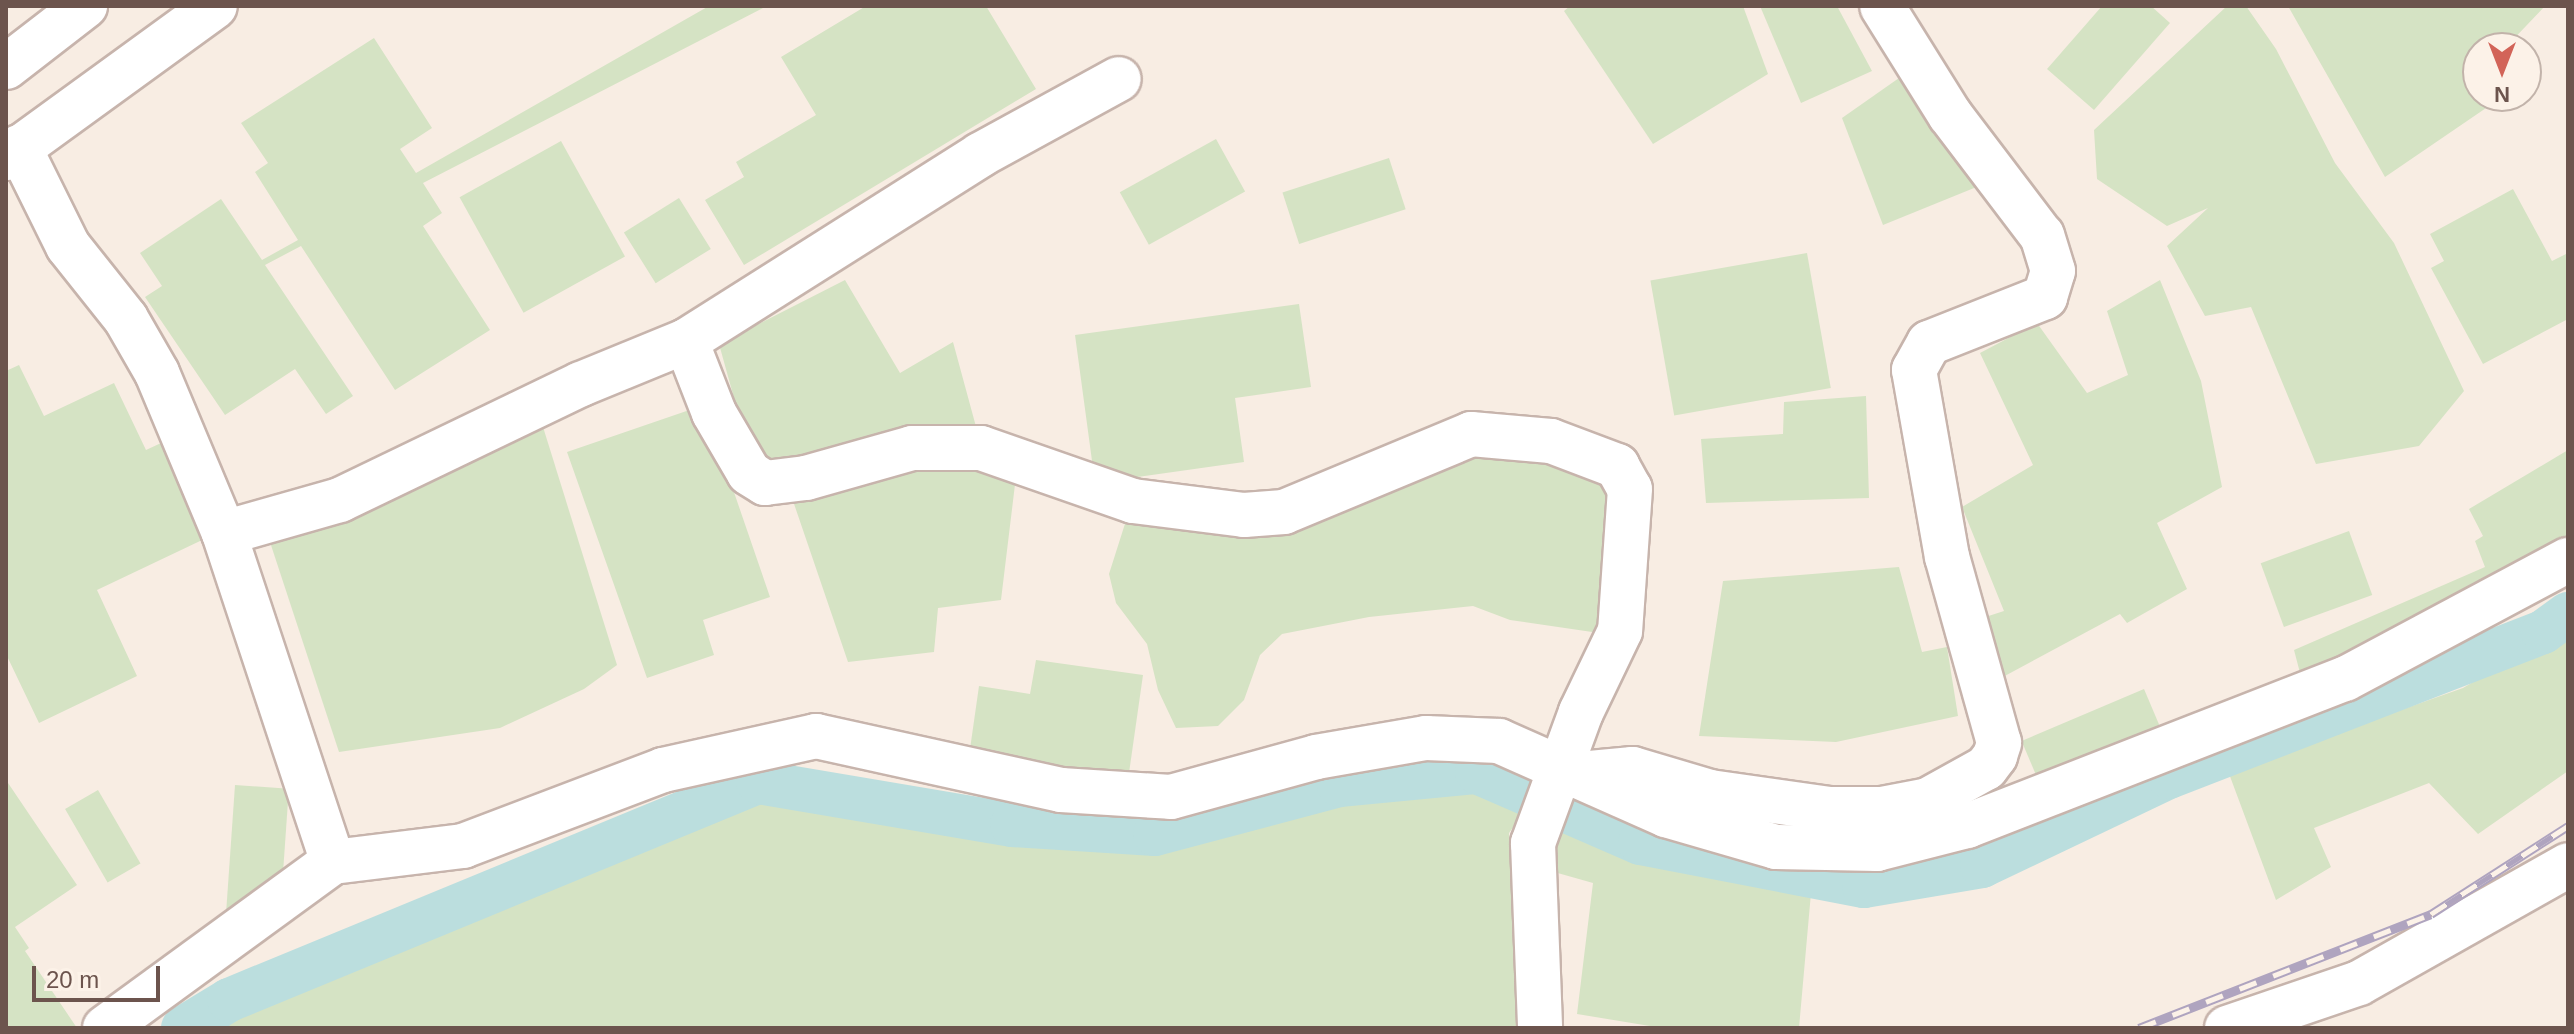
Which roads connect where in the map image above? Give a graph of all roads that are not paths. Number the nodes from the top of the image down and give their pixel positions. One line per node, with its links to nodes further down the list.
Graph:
1 (85, 6): 4 (street)
2 (215, 6): 6 (street)
3 (1882, 6): 10 (street)
4 (6, 67)
5 (1119, 79): 7 (street)
6 (12, 153): 8 (street)
7 (686, 341): 8 (street); 10 (street)
8 (224, 533): 11 (street)
9 (2568, 560): 10 (street)
10 (1559, 785): 11 (street); 14 (street)
11 (333, 862): 13 (street)
12 (2568, 865): 15 (street)
13 (116, 1025)
14 (1540, 1028)
15 (2227, 1028)

